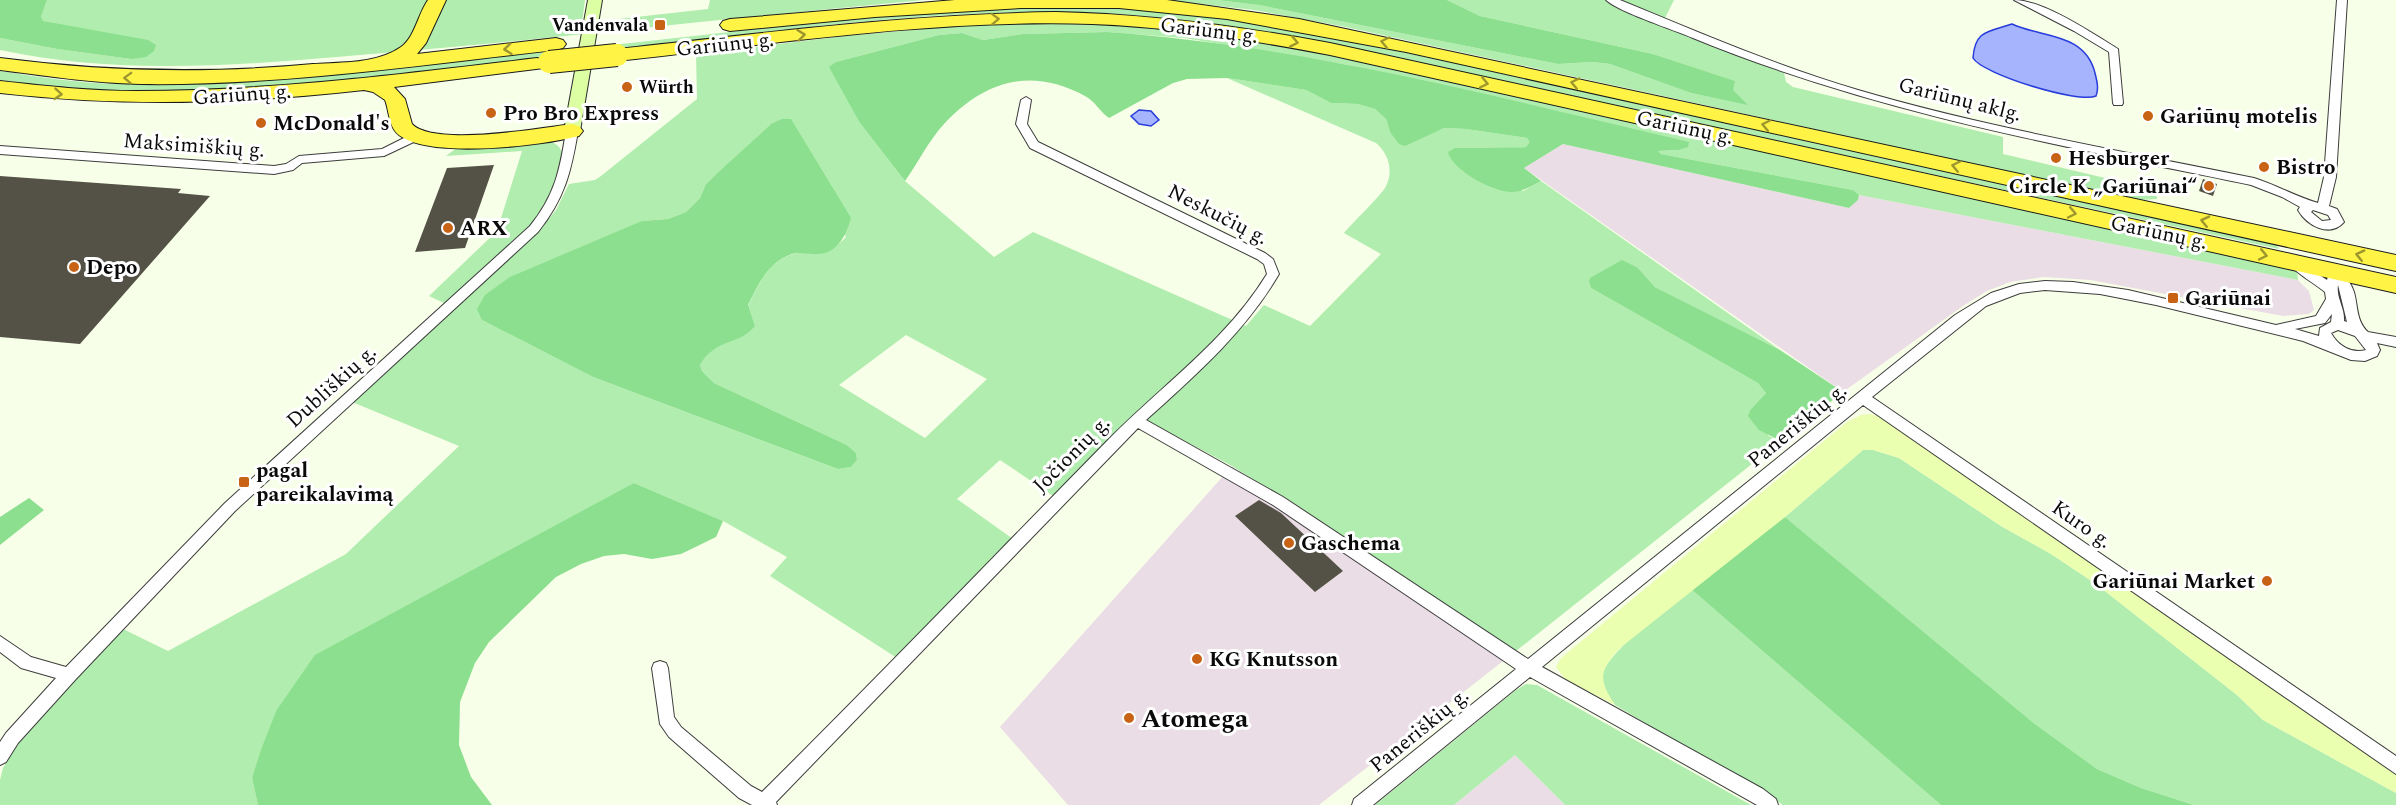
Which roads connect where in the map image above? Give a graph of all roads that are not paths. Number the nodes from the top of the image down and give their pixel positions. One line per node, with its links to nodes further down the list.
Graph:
1 (437, 0): 8 (highway)
2 (595, 0): 17 (street, Dubliškių g.)
3 (1611, 0): 7 (street, Gariūnų aklg.)
4 (1640, 0): 7 (street)
5 (2019, 0): 15 (street)
6 (2342, 0): 21 (street)
7 (1657, 19): 20 (street, Gariūnų aklg.)
8 (424, 30): 10 (highway); 12 (highway)
9 (620, 46): 10 (highway, Gariūnų g., bridge); 23 (highway, Gariūnų g., one-way to 9); 26 (highway, Gariūnų g., one-way to 26)
10 (465, 63): 12 (highway, Gariūnų g.); 16 (highway)
11 (0, 64): 12 (highway, Gariūnų g., one-way to 11)
12 (364, 74): 13 (highway, Gariūnų g., one-way to 12); 16 (highway)
13 (0, 87)
14 (1026, 100): 35 (street, Neskučių g.)
15 (2118, 103)
16 (399, 108): 18 (highway)
17 (572, 131): 18 (highway); 39 (street, Dubliškių g.)
18 (416, 136): 19 (street, Maksimiškių g.)
19 (0, 150)
20 (2308, 206): 21 (street, Gariūnų aklg.); 22 (street)
21 (2323, 207): 22 (street)
22 (2319, 224): 23 (street)
23 (2324, 247): 24 (highway, Gariūnų g., one-way to 23); 26 (highway)
24 (2396, 263)
25 (2396, 285): 26 (highway, Gariūnų g.)
26 (2332, 287): 27 (street); 28 (street); 29 (street)
27 (2277, 328): 28 (street); 31 (street, Paneriškių g.); 34 (street, Paneriškių g.)
28 (2331, 328): 29 (street); 31 (street)
29 (2362, 334): 30 (street); 33 (street)
30 (2396, 342)
31 (2331, 344): 33 (street, Paneriškių g.)
32 (2396, 348): 33 (street, Paneriškių g.)
33 (2373, 350)
34 (1863, 398): 38 (street, Paneriškių g.); 41 (street, Kuro g.)
35 (1136, 421): 38 (street, Jočionių g.); 42 (street, Jočionių g.)
36 (0, 644): 39 (street)
37 (660, 668): 42 (street, Jočionių g.)
38 (1530, 668): 43 (street, Paneriškių g.); 44 (street, Jočionių g.)
39 (69, 675): 40 (street, Dubliškių g.)
40 (0, 757)
41 (2396, 766)
42 (767, 803)
43 (1360, 805)
44 (1770, 805)

